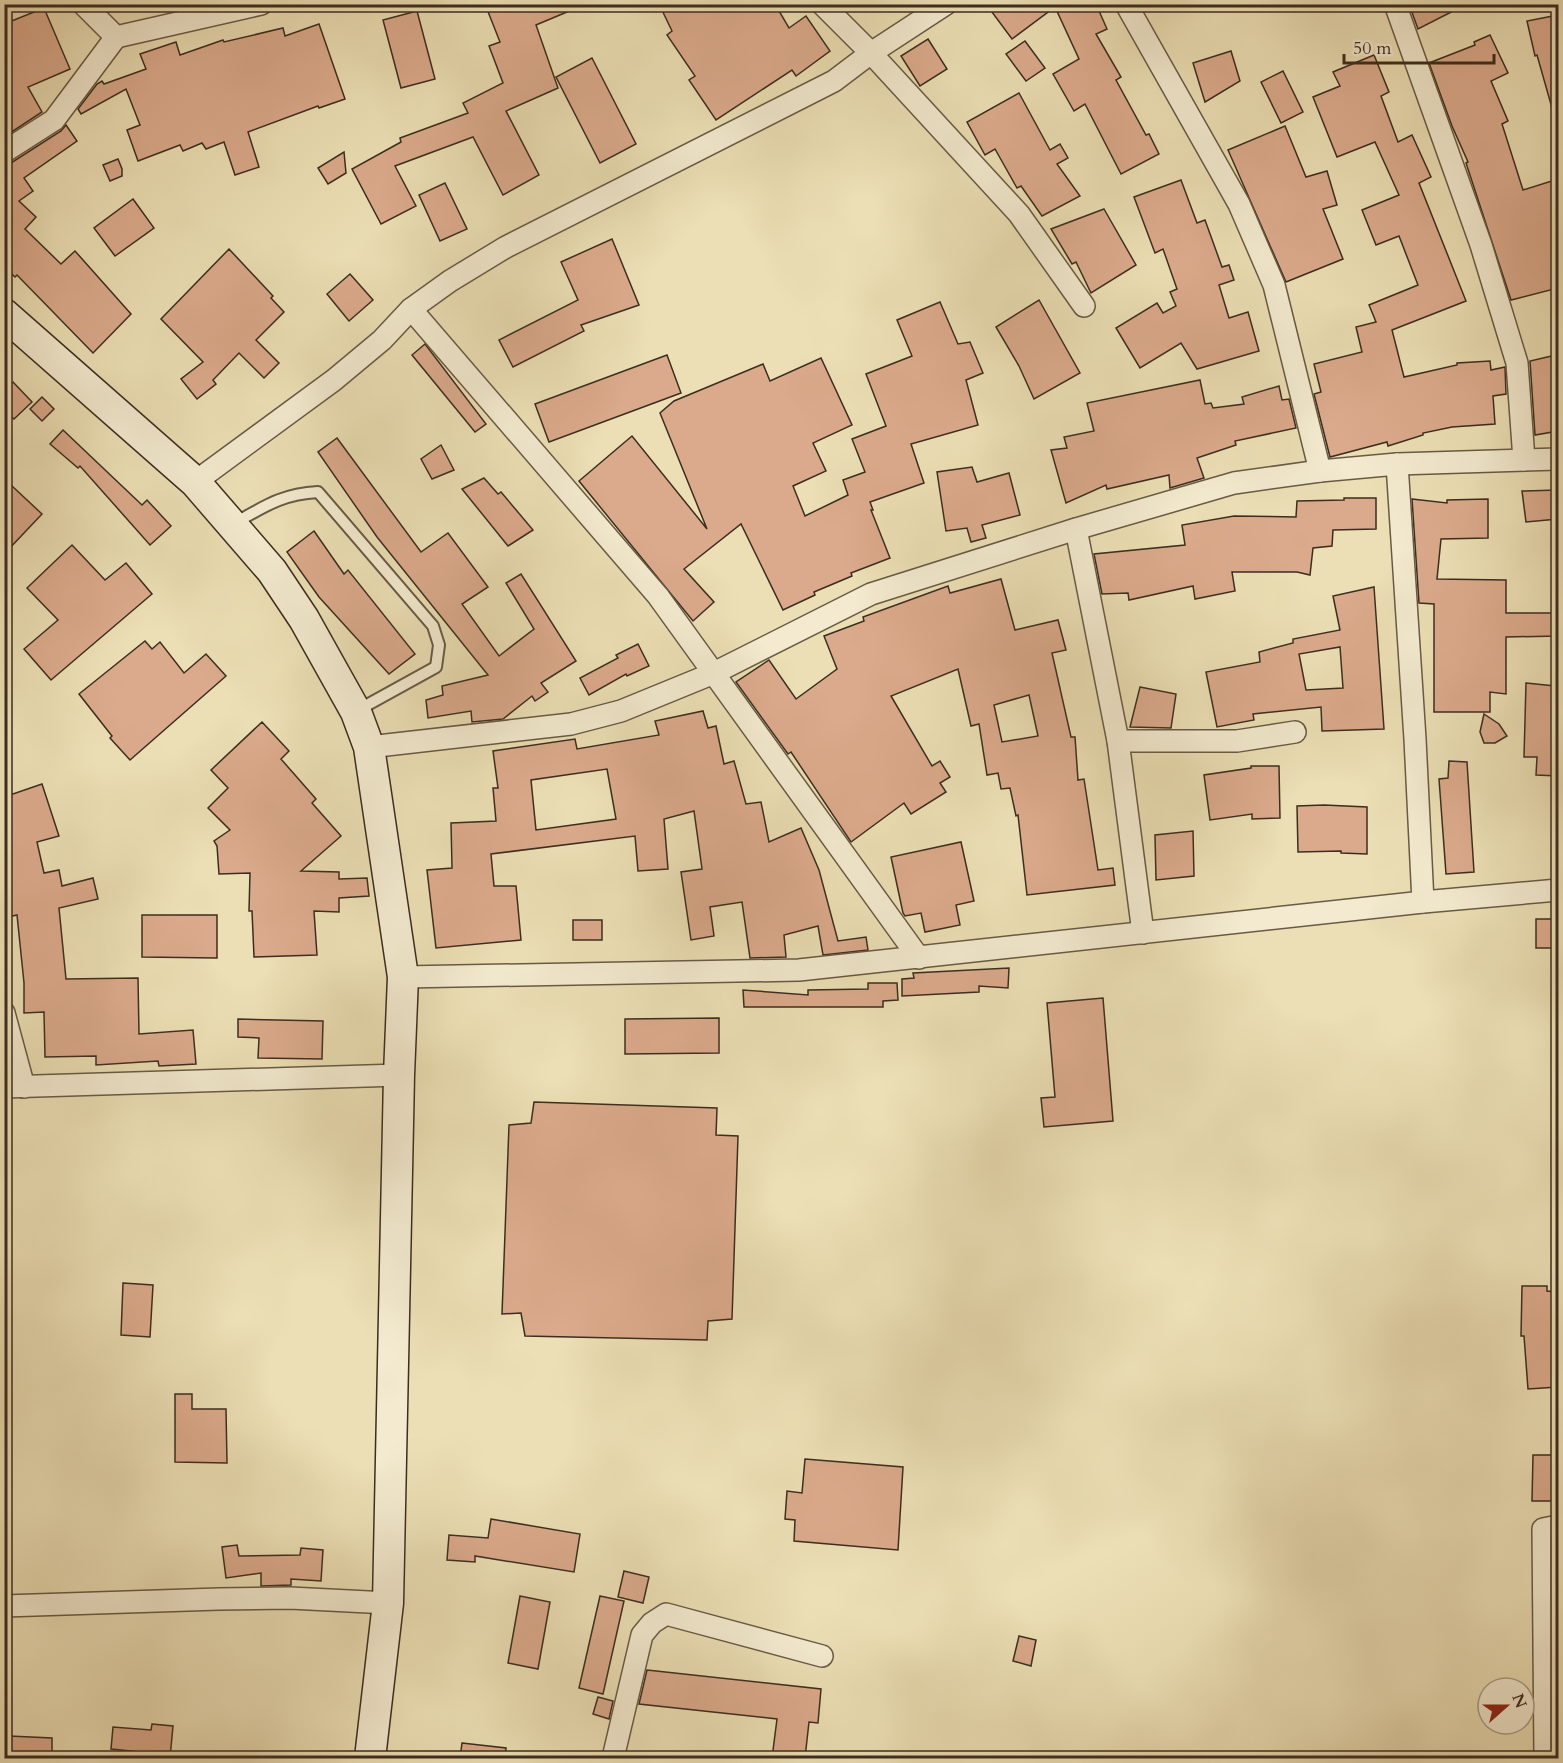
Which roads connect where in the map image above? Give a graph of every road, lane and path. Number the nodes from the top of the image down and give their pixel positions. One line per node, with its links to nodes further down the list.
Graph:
1 (83, 4): 7 (street)
2 (261, 4): 7 (street)
3 (822, 4): 8 (street)
4 (946, 4): 8 (street)
5 (1126, 4): 16 (street)
6 (1395, 4): 14 (street)
7 (116, 37): 9 (street)
8 (871, 53): 10 (street); 11 (street)
9 (4, 152)
10 (1084, 306)
11 (411, 309): 17 (street); 20 (street)
12 (4, 314): 17 (main road)
13 (1558, 459): 14 (street)
14 (1524, 460): 15 (street)
15 (1397, 464): 16 (street); 26 (street)
16 (1320, 471): 19 (street)
17 (195, 482): 18 (main road)
18 (232, 525): 21 (main road); 21 (lane)
19 (1076, 529): 20 (street); 23 (street)
20 (714, 673): 24 (street); 28 (street)
21 (356, 712): 24 (main road)
22 (1295, 732): 23 (street)
23 (1118, 741): 27 (street)
24 (369, 747): 29 (main road)
25 (1558, 891): 26 (street)
26 (1423, 902): 27 (street)
27 (1143, 933): 28 (street)
28 (920, 958): 29 (street)
29 (404, 977): 31 (main road)
30 (4, 1013): 32 (street)
31 (399, 1075): 32 (street); 34 (main road)
32 (14, 1087)
33 (1558, 1526): 39 (street)
34 (388, 1603): 35 (street); 37 (main road)
35 (4, 1606)
36 (822, 1656): 38 (street)
37 (370, 1758)
38 (613, 1758)
39 (1545, 1758)

